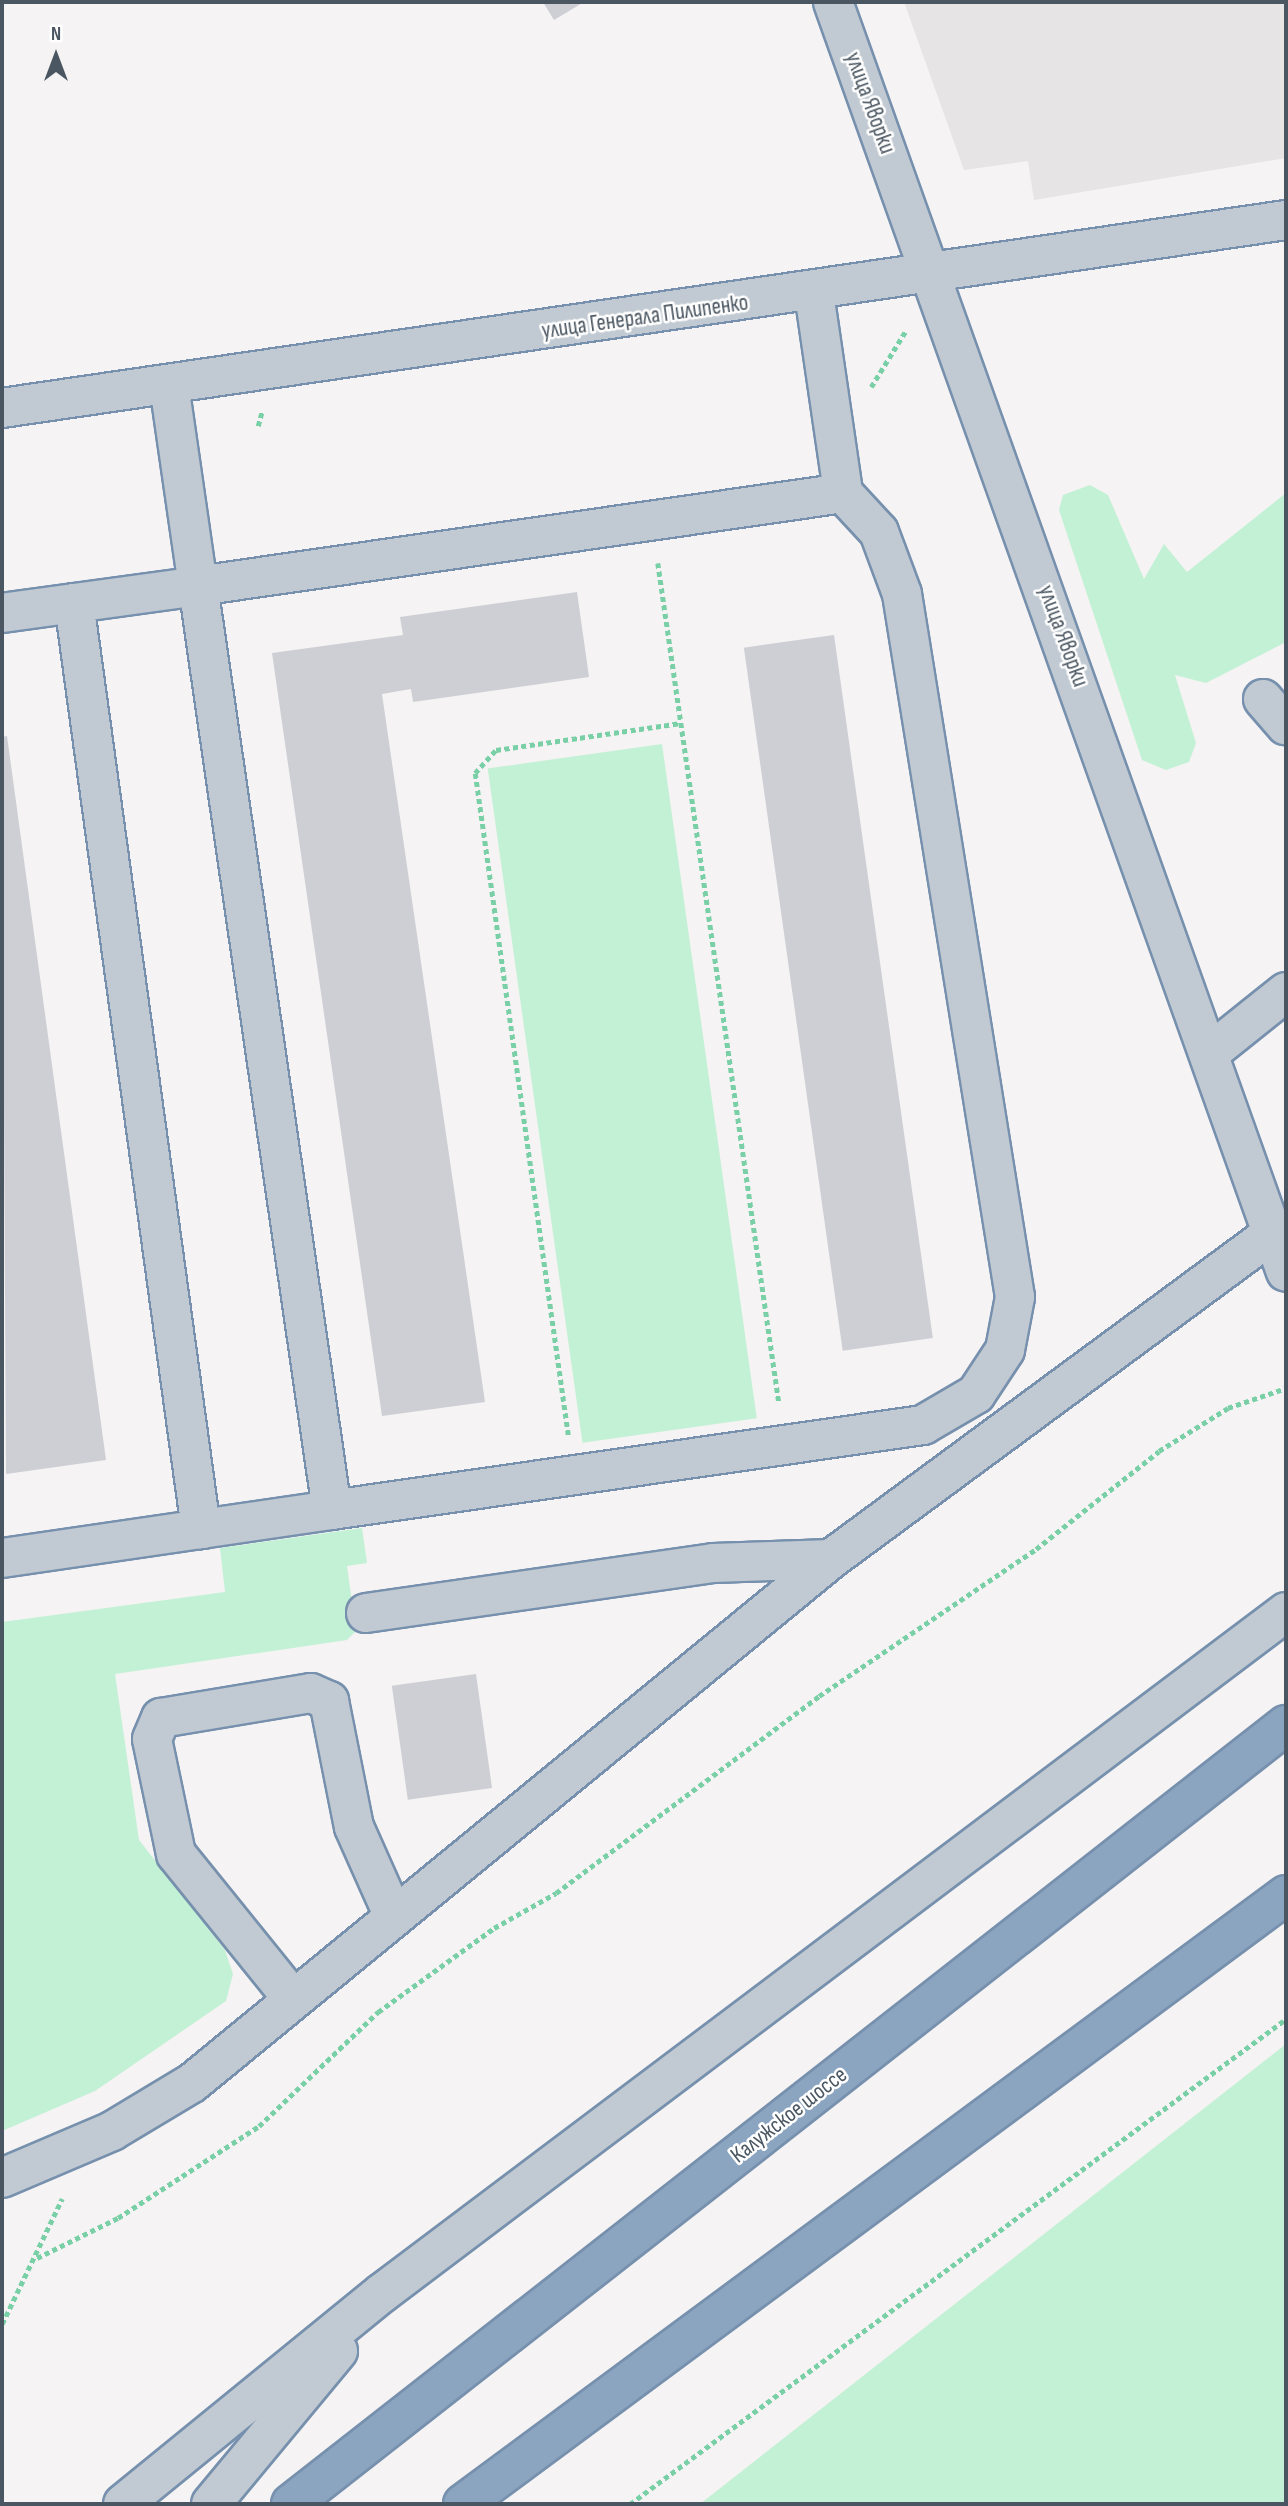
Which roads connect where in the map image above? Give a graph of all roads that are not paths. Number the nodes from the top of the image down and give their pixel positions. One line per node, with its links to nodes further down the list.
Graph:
1 (833, 2): 3 (street, улица Яворки)
2 (1286, 220): 3 (street, улица Генерала Пилипенко)
3 (933, 275): 4 (street, улица Генерала Пилипенко); 12 (street, улица Яворки)
4 (814, 293): 5 (street, улица Генерала Пилипенко); 7 (street)
5 (169, 385): 6 (street, улица Генерала Пилипенко); 8 (street)
6 (2, 408)
7 (843, 493): 8 (street); 15 (street)
8 (198, 586): 9 (street); 15 (street)
9 (74, 603): 10 (street); 16 (street)
10 (2, 613)
11 (1286, 992): 12 (street)
12 (1211, 1052): 13 (street, улица Яворки)
13 (1273, 1233): 14 (street, улица Яворки); 18 (street)
14 (1286, 1272)
15 (332, 1510): 16 (street)
16 (201, 1529): 17 (street)
17 (2, 1558)
18 (831, 1559): 20 (street); 23 (street)
19 (1286, 1612): 26 (street)
20 (366, 1613)
21 (1286, 1725): 29 (highway, Калужское шоссе)
22 (1286, 1895): 30 (highway)
23 (394, 1917): 24 (street); 24 (street)
24 (293, 1999): 25 (street)
25 (2, 2178)
26 (421, 2268): 27 (street); 28 (street)
27 (122, 2504)
28 (211, 2504)
29 (291, 2504)
30 (463, 2504)

